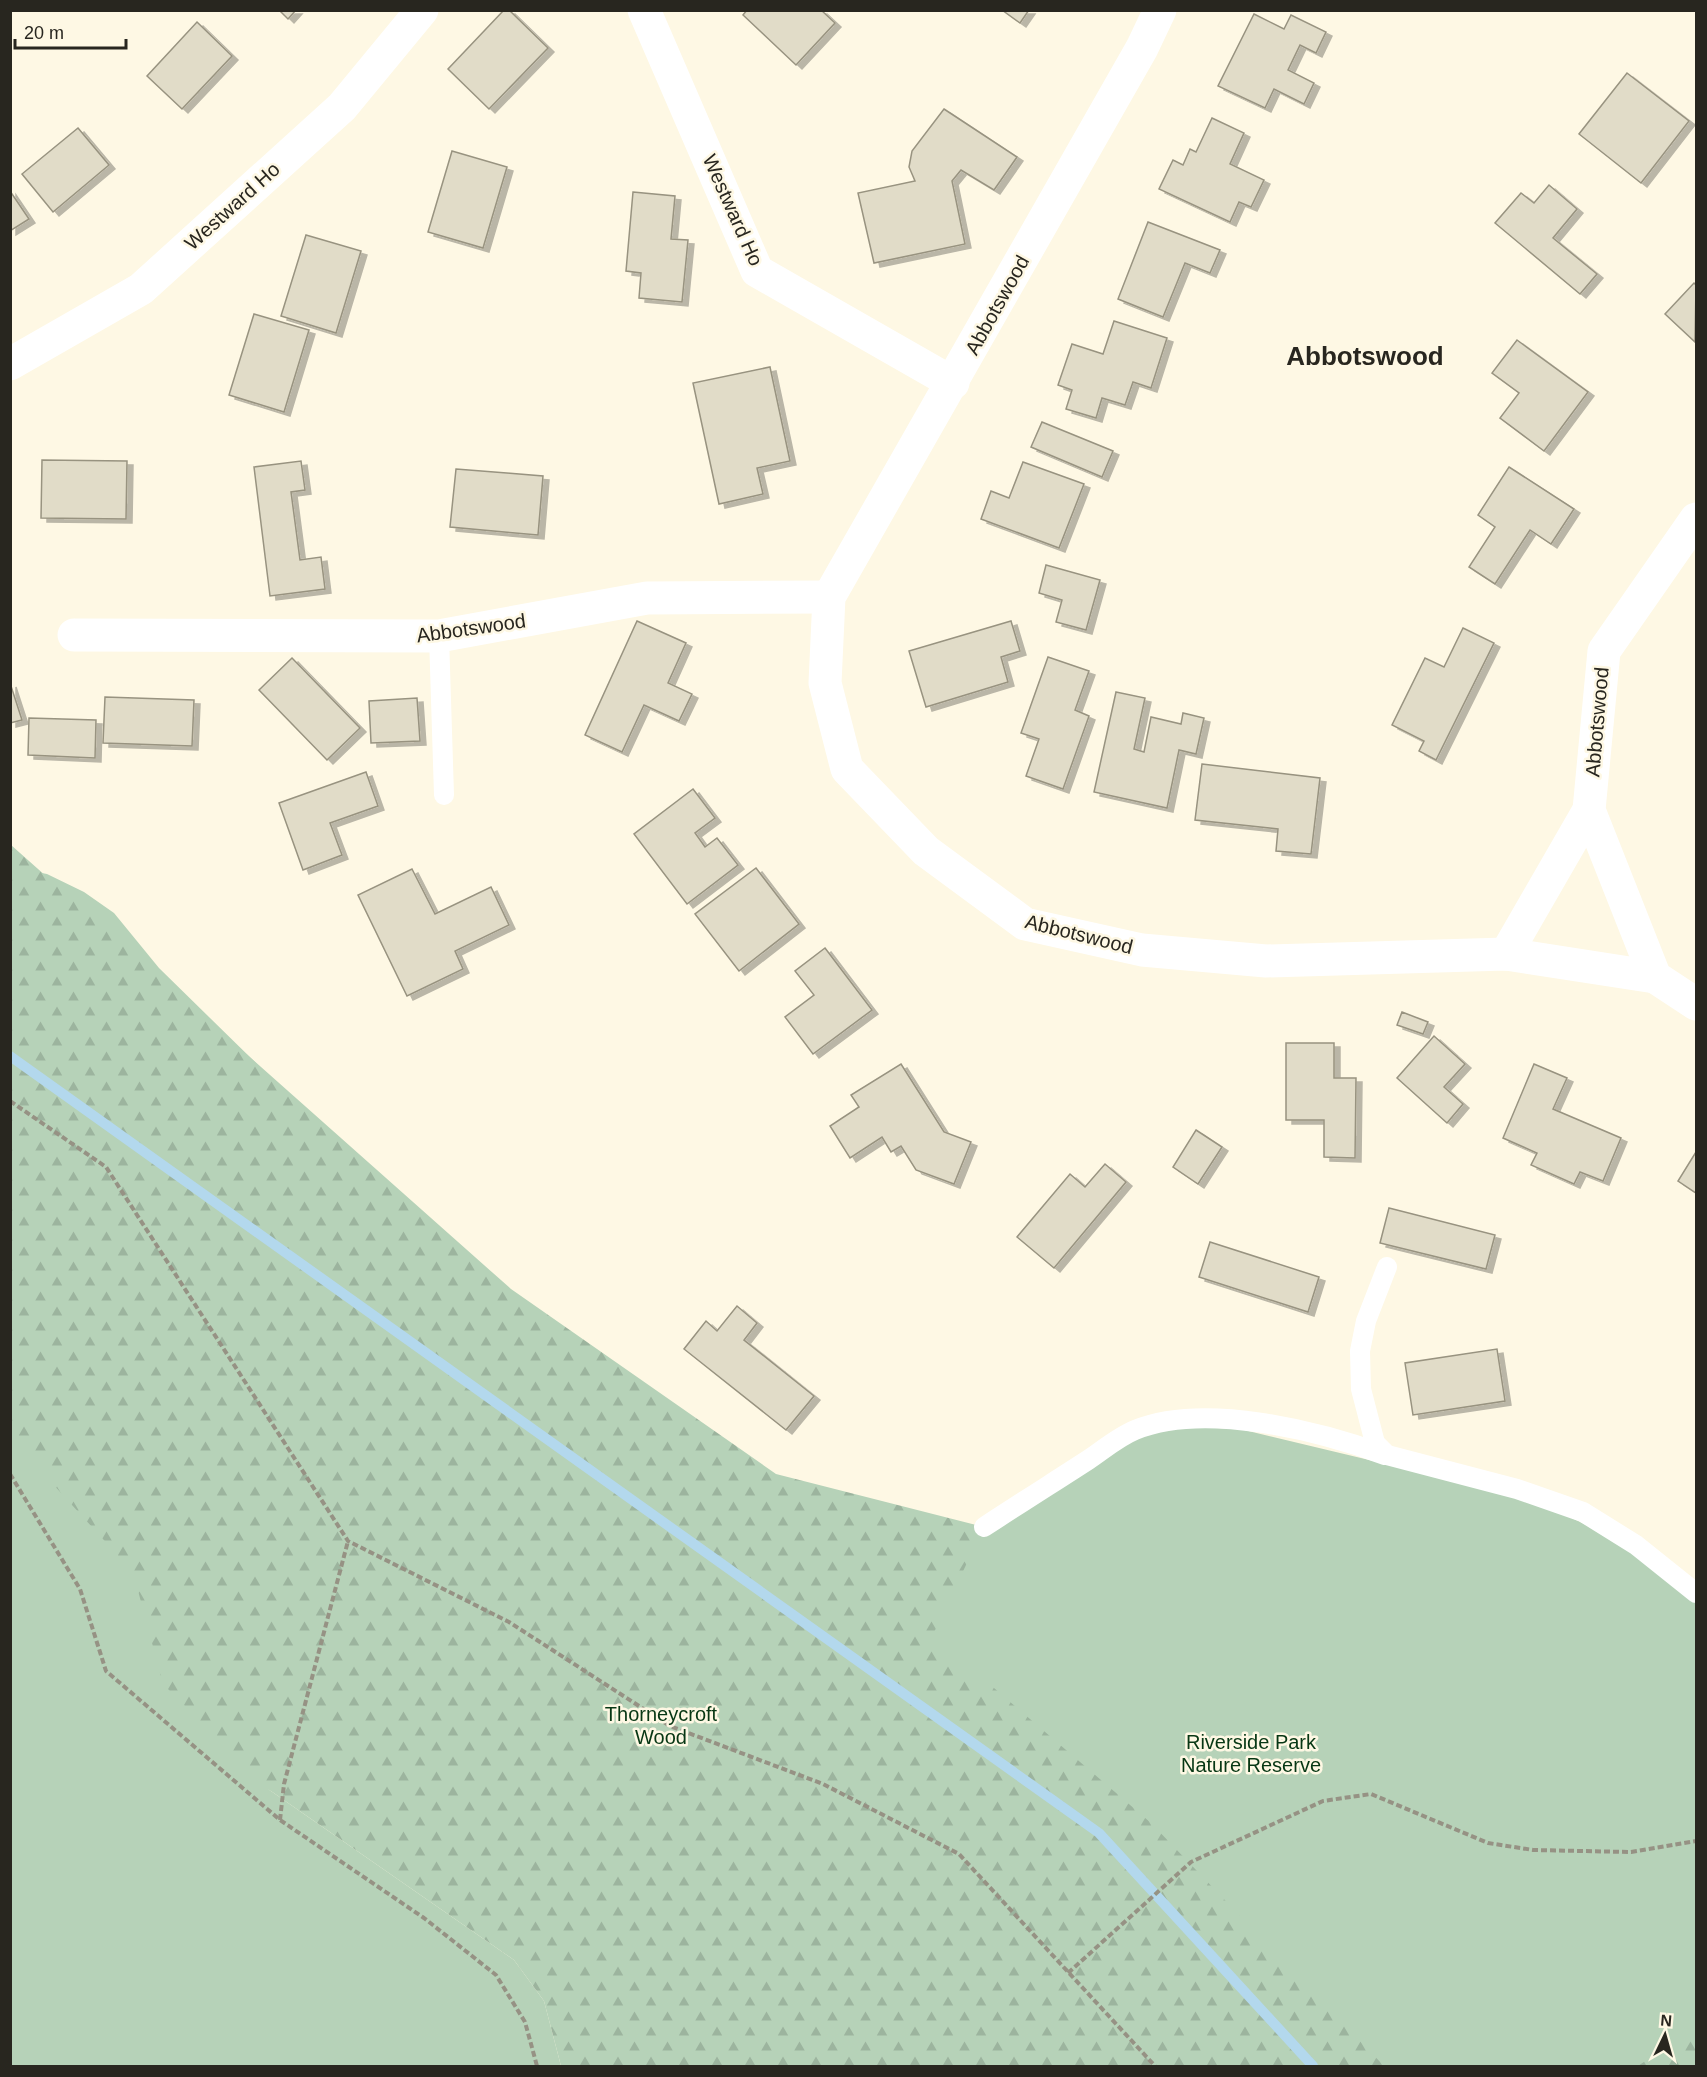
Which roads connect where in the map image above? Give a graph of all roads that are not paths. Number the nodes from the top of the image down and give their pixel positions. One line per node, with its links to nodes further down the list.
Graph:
1 (422, 10): 4 (street, Westward Ho)
2 (644, 10): 5 (street, Westward Ho)
3 (1160, 10): 5 (street, Abbotswood)
4 (10, 364)
5 (953, 383): 7 (street, Abbotswood)
6 (1696, 519): 11 (street, Abbotswood)
7 (829, 597): 9 (street, Abbotswood); 12 (street, Abbotswood)
8 (74, 635): 9 (street, Abbotswood)
9 (439, 636): 10 (lane)
10 (444, 795)
11 (1589, 810): 12 (street, Abbotswood); 13 (street, Abbotswood)
12 (1506, 954): 13 (street, Abbotswood)
13 (1655, 977): 14 (street, Abbotswood)
14 (1696, 1004)
15 (1387, 1267): 16 (lane)
16 (1387, 1455): 17 (lane); 18 (lane)
17 (984, 1527)
18 (1696, 1593)

